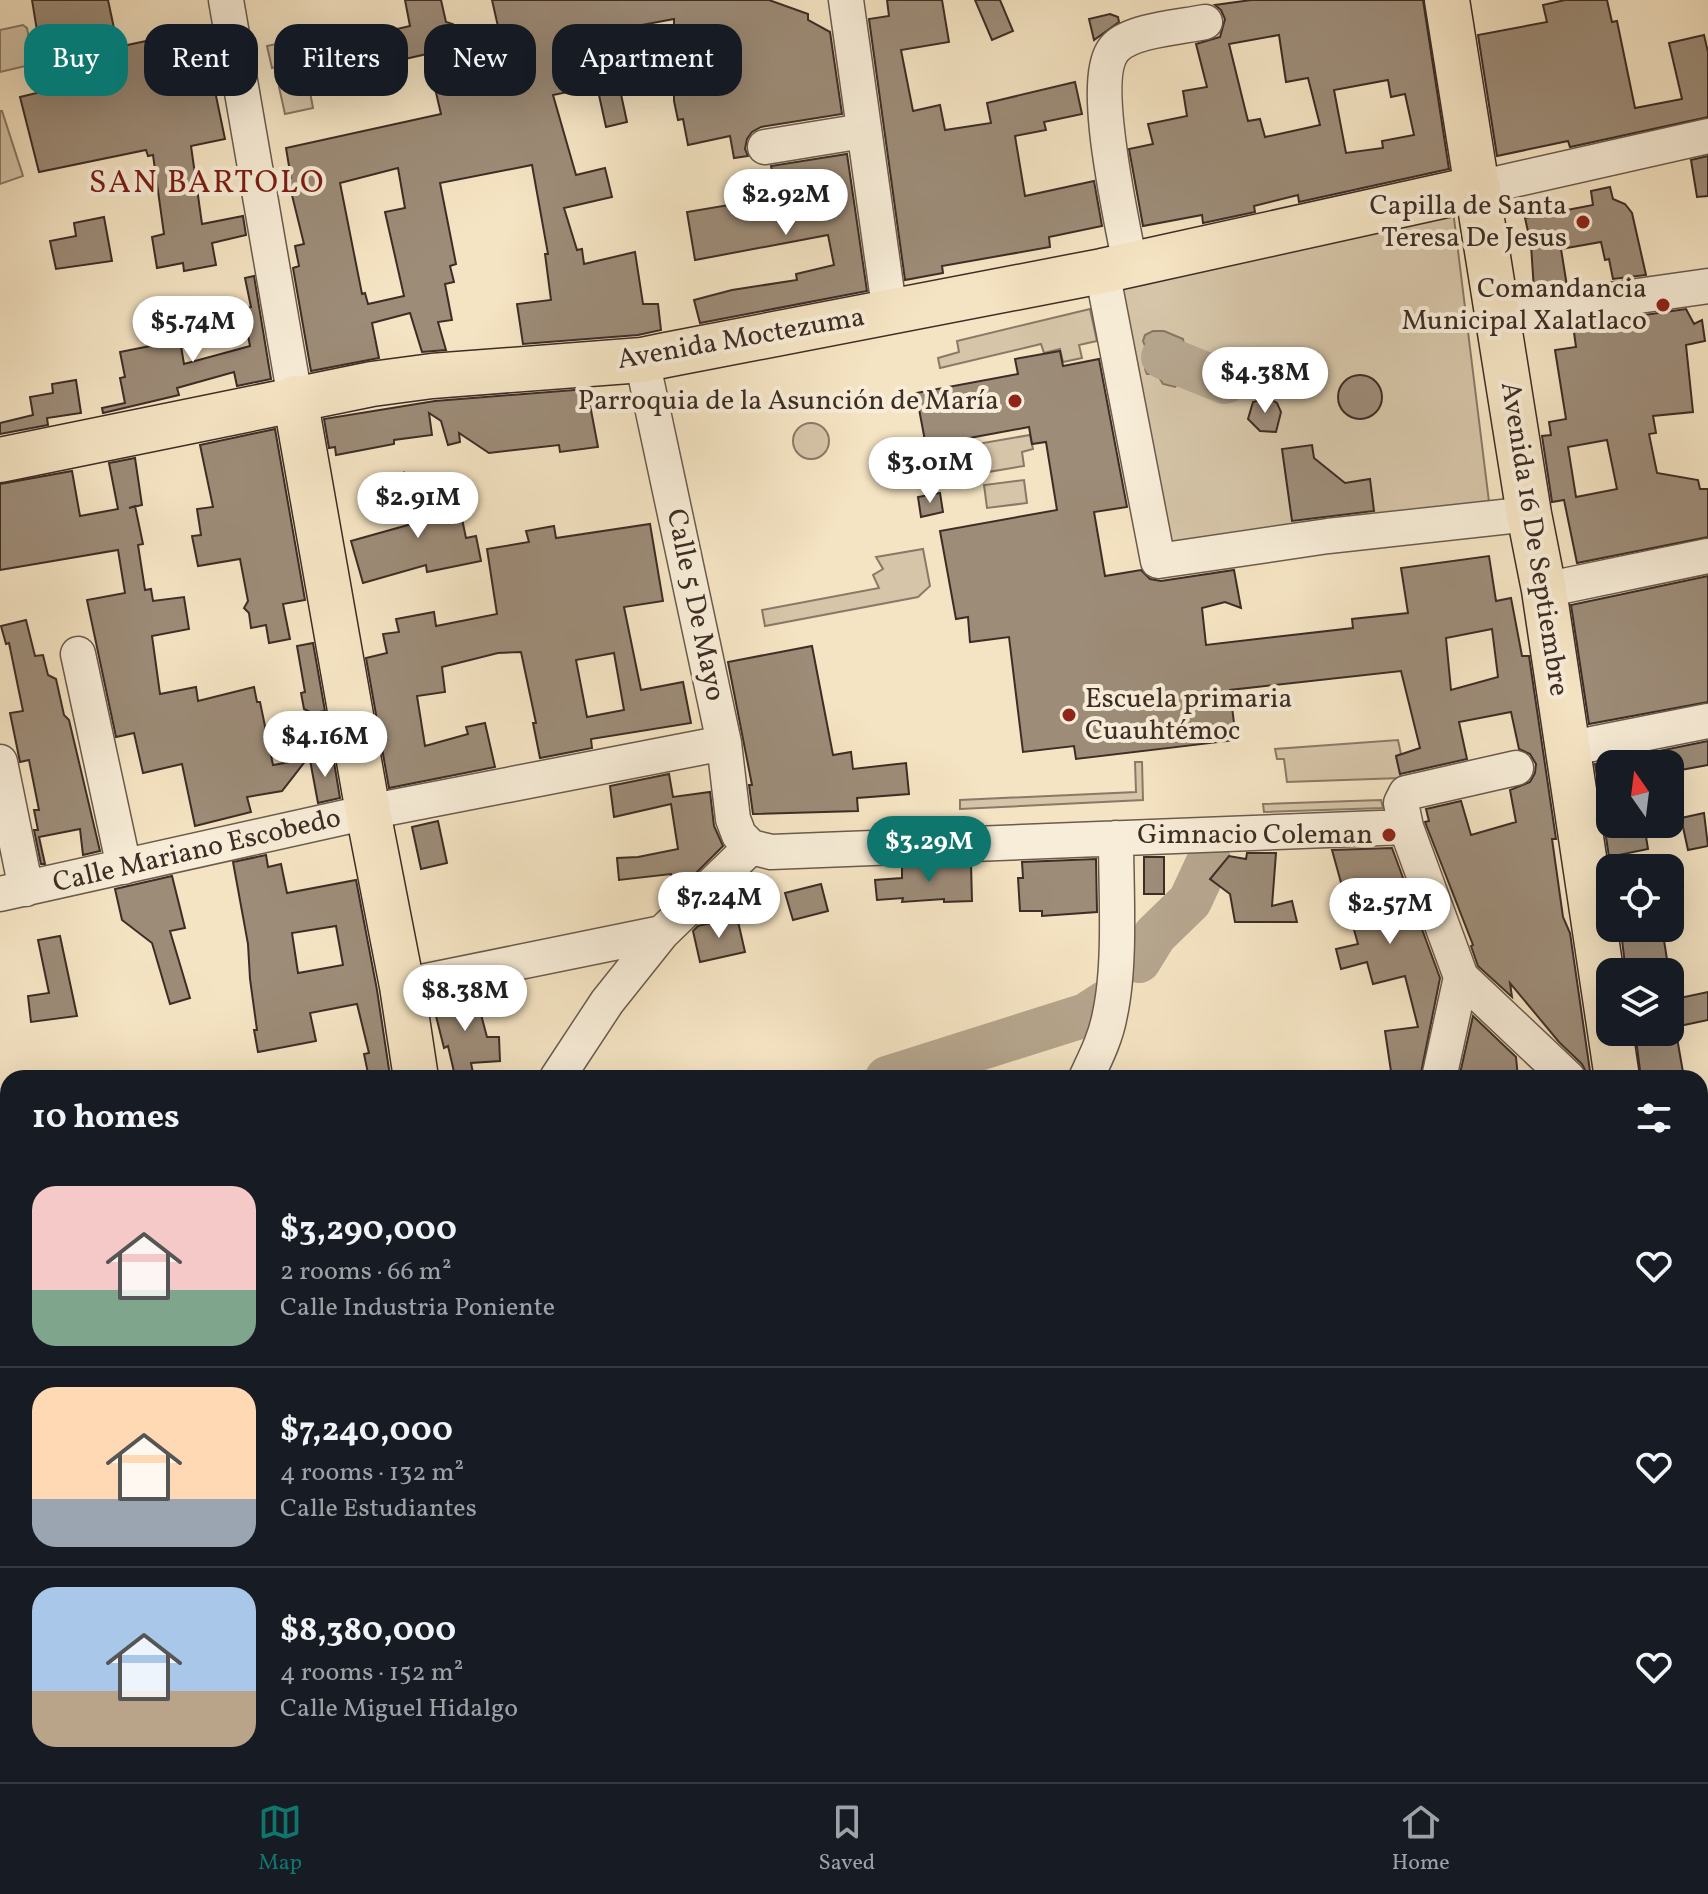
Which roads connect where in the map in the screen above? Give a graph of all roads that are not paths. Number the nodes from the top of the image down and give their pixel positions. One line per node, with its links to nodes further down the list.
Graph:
1 (226, 0): 14 (street)
2 (846, 0): 5 (street)
3 (1447, 0): 8 (main road, Avenida 16 De Septiembre)
4 (1205, 22): 9 (street)
5 (863, 131): 7 (street); 11 (street)
6 (1708, 136): 8 (street)
7 (765, 147)
8 (1478, 188): 9 (main road, Avenida Moctezuma); 12 (main road, Avenida 16 De Septiembre)
9 (1116, 268): 11 (main road, Avenida Moctezuma); 16 (street)
10 (1708, 286): 12 (street)
11 (890, 314): 13 (main road, Avenida Moctezuma)
12 (1497, 316): 16 (main road, Avenida 16 De Septiembre)
13 (642, 360): 14 (main road, Avenida Moctezuma); 21 (street, Calle 5 De Mayo)
14 (295, 398): 15 (main road, Avenida Moctezuma); 25 (main road)
15 (0, 460)
16 (1529, 514): 18 (main road, Avenida 16 De Septiembre)
17 (1708, 556): 18 (street)
18 (1544, 590): 22 (main road, Avenida 16 De Septiembre)
19 (78, 654): 29 (street)
20 (1708, 721): 22 (street)
21 (724, 743): 25 (street, Calle Mariano Escobedo); 28 (street, Calle 5 De Mayo)
22 (1567, 749): 39 (main road, Avenida 16 De Septiembre)
23 (0, 762): 30 (street)
24 (1516, 768): 26 (street)
25 (368, 812): 29 (street, Calle Mariano Escobedo); 33 (main road)
26 (1404, 815): 27 (street); 32 (street)
27 (1116, 838): 28 (street); 36 (street)
28 (751, 847): 31 (street)
29 (124, 867): 30 (street, Calle Mariano Escobedo)
30 (13, 891)
31 (662, 933): 33 (street); 35 (street)
32 (1461, 977): 37 (street); 38 (street)
33 (402, 986): 34 (main road)
34 (415, 1070)
35 (562, 1070)
36 (1090, 1070)
37 (1441, 1070)
38 (1560, 1070)
39 (1616, 1070)

